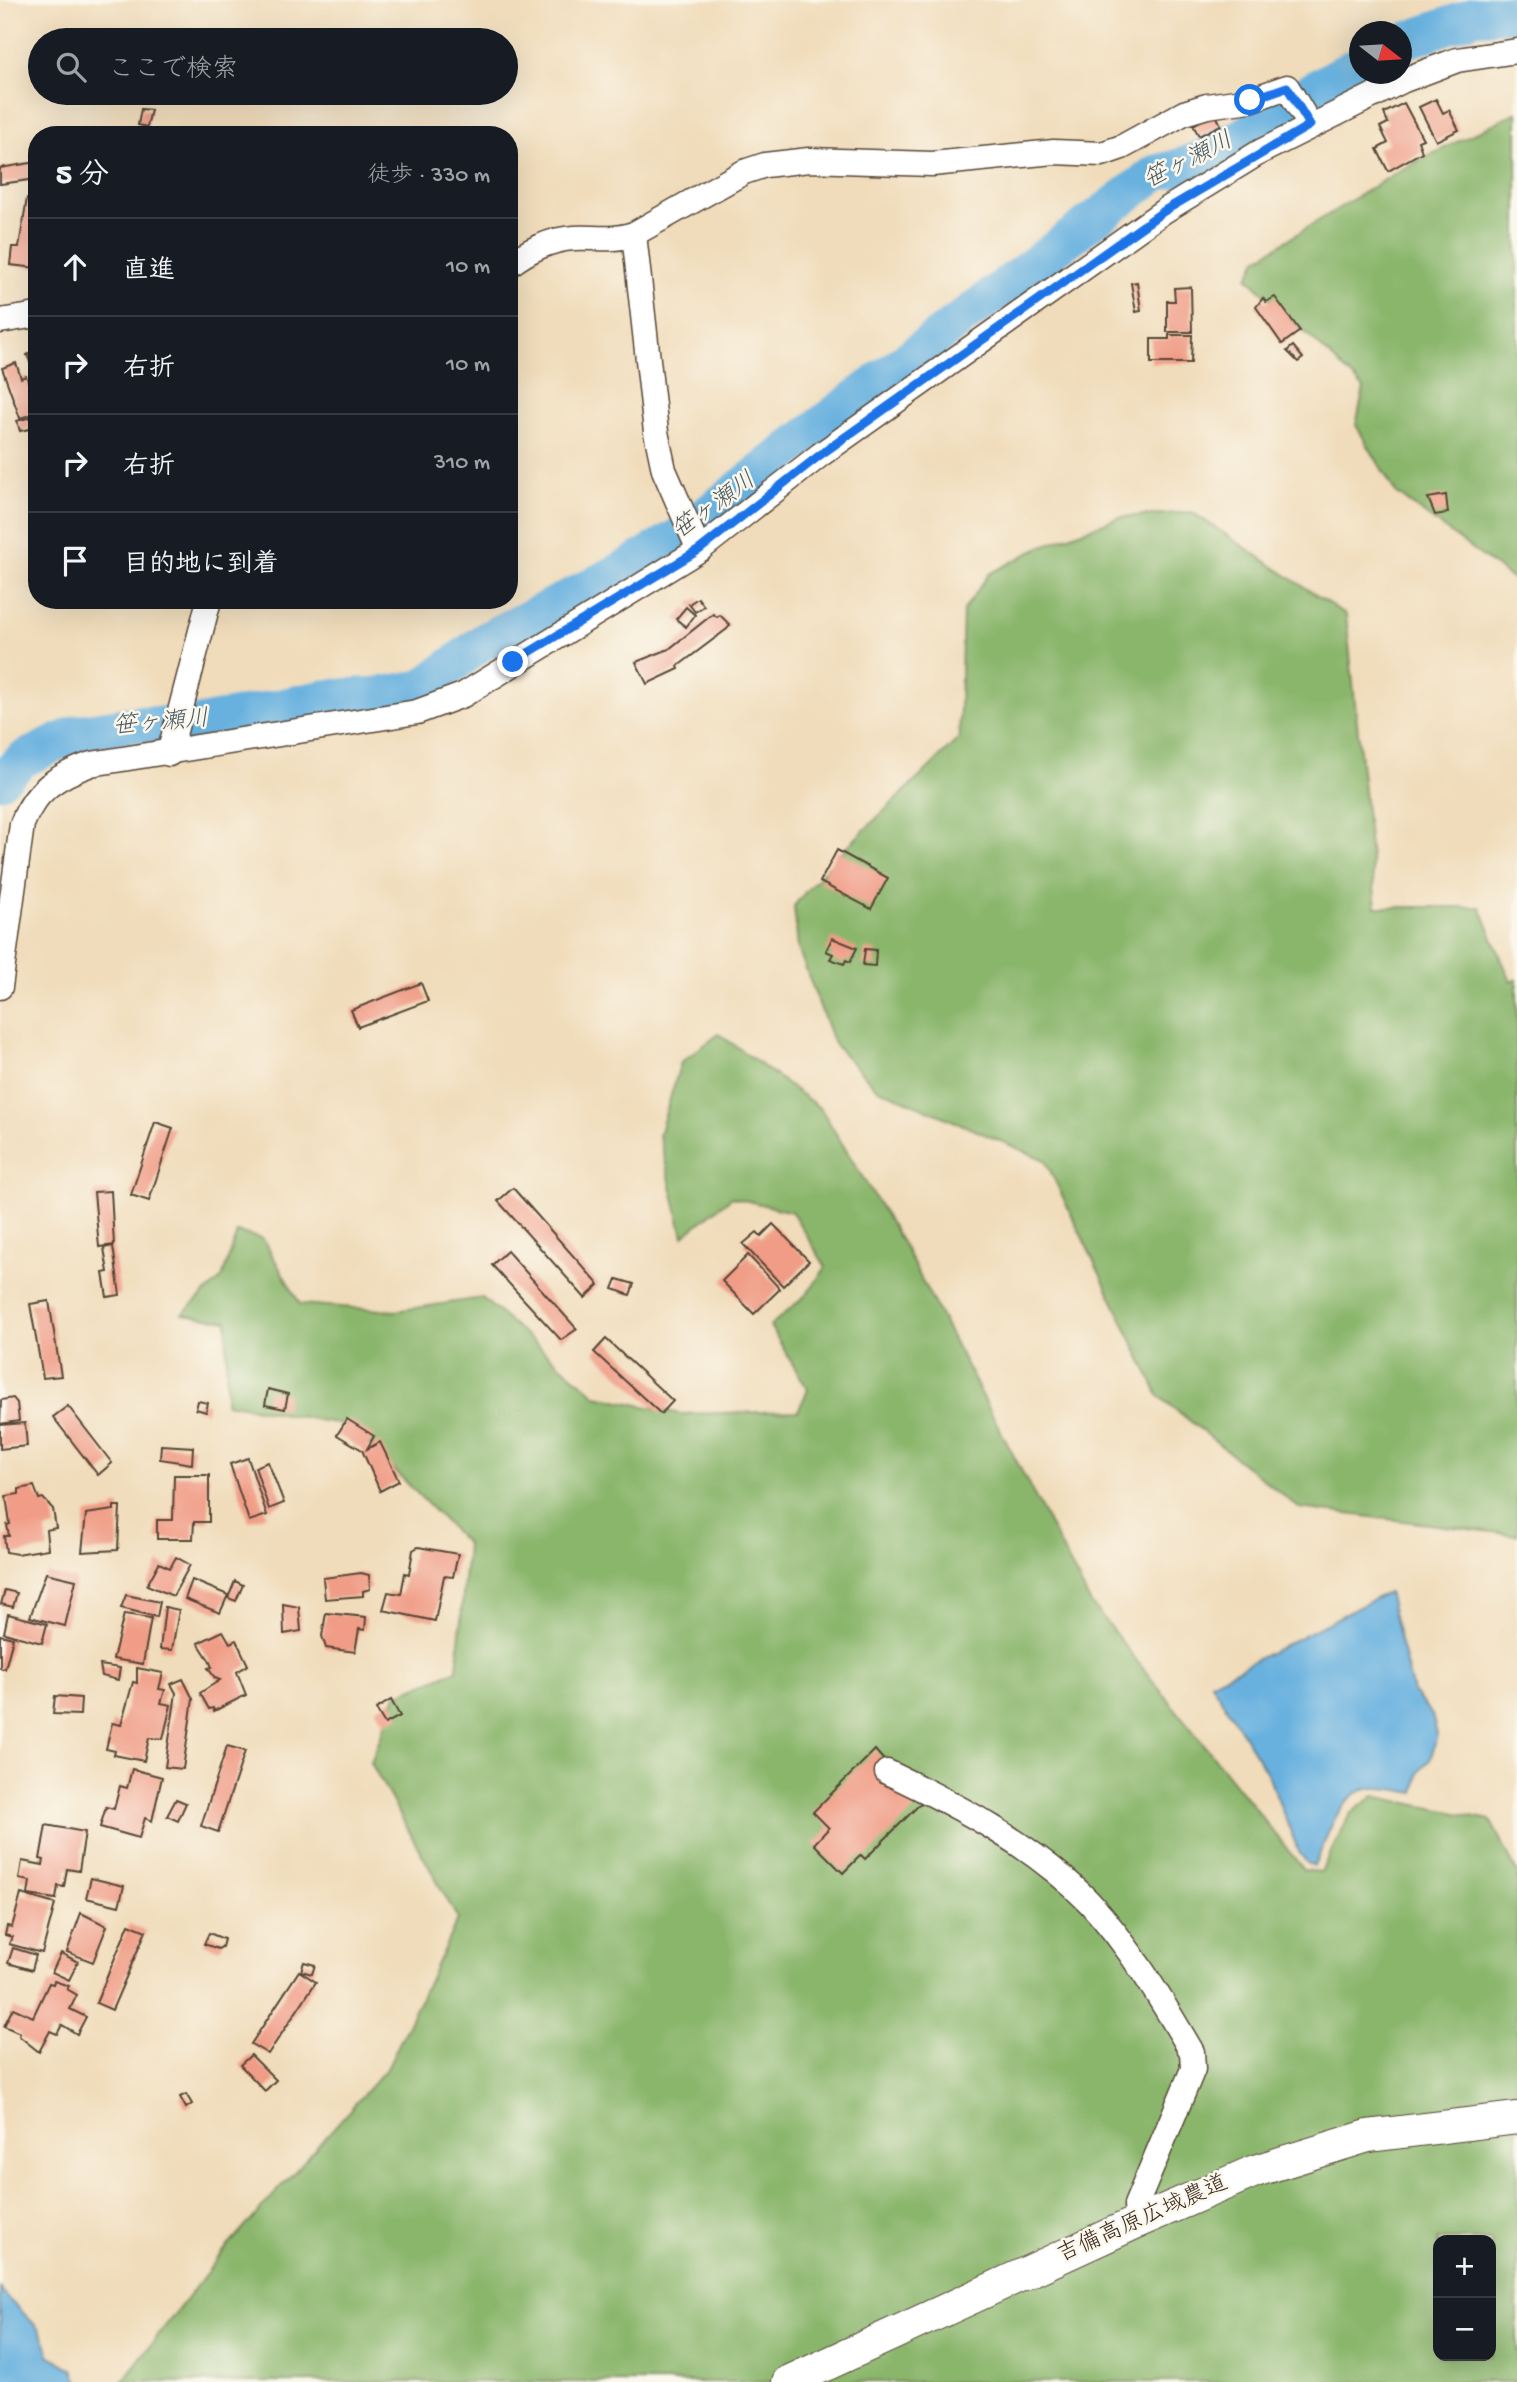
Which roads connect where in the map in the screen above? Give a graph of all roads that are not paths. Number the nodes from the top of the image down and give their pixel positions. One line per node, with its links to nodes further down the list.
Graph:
1 (1517, 51): 2 (street)
2 (1307, 120): 3 (street); 7 (street)
3 (634, 234): 4 (street); 7 (street)
4 (518, 258)
5 (28, 316): 6 (street)
6 (0, 321)
7 (692, 535): 9 (street)
8 (207, 609): 9 (street)
9 (171, 746): 10 (street)
10 (0, 987)
11 (887, 1772): 13 (street)
12 (1517, 2118): 13 (street, 吉備高原広域農道)
13 (1137, 2222): 14 (street, 吉備高原広域農道)
14 (788, 2382)

